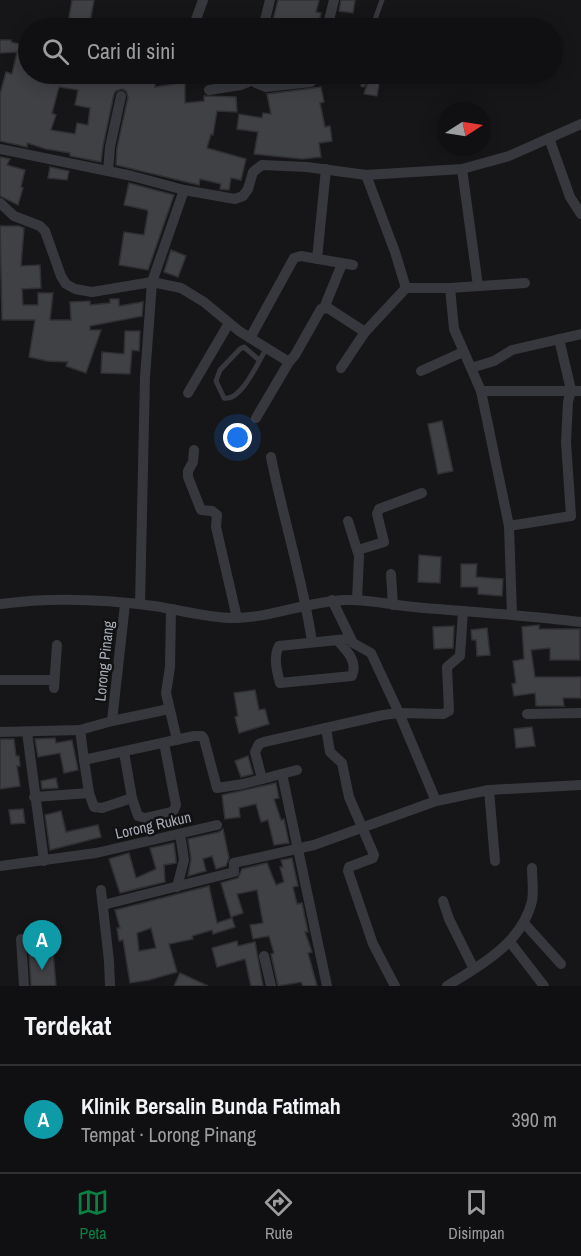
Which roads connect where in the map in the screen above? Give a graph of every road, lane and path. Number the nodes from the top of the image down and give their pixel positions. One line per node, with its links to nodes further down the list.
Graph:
1 (203, 0): 5 (street)
2 (270, 0): 6 (street)
3 (334, 0): 7 (street)
4 (382, 0): 8 (lane)
5 (197, 18)
6 (266, 18)
7 (330, 18)
8 (376, 18)
9 (242, 84): 12 (street)
10 (262, 84): 11 (street)
11 (296, 84)
12 (209, 90)
13 (121, 96): 19 (street)
14 (581, 124): 15 (street)
15 (549, 138): 17 (street); 23 (street)
16 (0, 149): 19 (street)
17 (462, 169): 20 (street); 27 (street)
18 (326, 170): 20 (street); 21 (street); 24 (street)
19 (108, 171): 21 (street)
20 (366, 175): 28 (street)
21 (184, 190): 25 (street)
22 (0, 203): 25 (street)
23 (581, 214)
24 (317, 259): 30 (street); 34 (street)
25 (152, 282): 31 (street); 59 (street)
26 (525, 283): 27 (street)
27 (478, 286): 29 (street)
28 (406, 288): 29 (street); 32 (street)
29 (450, 288): 37 (street)
30 (324, 308): 32 (street); 39 (street)
31 (229, 324): 34 (street); 45 (street)
32 (365, 332): 40 (street)
33 (581, 334): 35 (street)
34 (250, 338): 36 (street)
35 (559, 339): 41 (street); 43 (street)
36 (266, 349): 38 (lane); 39 (street)
37 (463, 352): 41 (street); 42 (street)
38 (259, 360): 38 (lane)
39 (289, 362): 46 (street)
40 (341, 368)
41 (471, 369): 44 (street)
42 (421, 371)
43 (576, 390): 44 (street); 50 (street)
44 (481, 391): 52 (street)
45 (188, 393)
46 (256, 418)
47 (194, 450): 65 (street)
48 (271, 457): 60 (street)
49 (422, 493): 53 (street)
50 (576, 516): 52 (street)
51 (348, 521): 53 (street)
52 (509, 526): 64 (street)
53 (357, 550): 56 (street)
54 (391, 574): 61 (street)
55 (332, 600): 56 (street); 60 (street); 71 (street)
56 (357, 600): 61 (street)
57 (0, 601): 58 (street)
58 (125, 604): 59 (street); 74 (street, Lorong Pinang)
59 (140, 604): 62 (street)
60 (307, 604): 65 (street); 67 (street)
61 (393, 605): 63 (street)
62 (171, 609): 65 (street); 70 (street)
63 (464, 611): 64 (street); 71 (street)
64 (512, 615): 66 (street)
65 (237, 618)
66 (581, 622)
67 (312, 642): 67 (street)
68 (57, 645): 69 (street)
69 (0, 680)
70 (170, 710): 74 (street, Lorong Pinang); 79 (street)
71 (399, 713): 75 (street); 91 (street)
72 (581, 713): 73 (street)
73 (527, 714)
74 (112, 721): 76 (street, Lorong Pinang)
75 (326, 728): 85 (street); 93 (street)
76 (81, 730): 78 (street, Lorong Pinang); 82 (street)
77 (0, 732): 78 (street, Lorong Pinang)
78 (27, 732): 89 (street)
79 (177, 740): 80 (street); 85 (street)
80 (164, 743): 81 (street); 90 (street)
81 (124, 752): 82 (street); 90 (street)
82 (84, 760): 88 (street)
83 (297, 770): 84 (street)
84 (282, 774): 85 (street); 95 (street)
85 (262, 779)
86 (581, 785): 87 (street)
87 (489, 790): 91 (street); 97 (street)
88 (89, 793): 89 (street); 90 (street)
89 (34, 796): 96 (street)
90 (132, 798)
91 (436, 801): 93 (street)
92 (217, 825): 94 (street, Lorong Rukun)
93 (360, 826): 95 (street); 114 (street)
94 (180, 834): 96 (street, Lorong Rukun); 100 (street)
95 (298, 848): 100 (street); 113 (street)
96 (44, 861): 98 (street, Lorong Rukun)
97 (495, 861)
98 (0, 866)
99 (532, 868): 104 (street)
100 (177, 886): 103 (street)
101 (101, 890): 103 (street)
102 (443, 901): 109 (street)
103 (103, 905): 111 (street)
104 (524, 923): 106 (street); 108 (street)
105 (21, 939): 110 (street)
106 (510, 942): 109 (street); 116 (street)
107 (264, 956): 112 (street)
108 (561, 964)
109 (474, 969): 115 (street)
110 (24, 986)
111 (110, 986)
112 (271, 986)
113 (327, 986)
114 (395, 986)
115 (447, 986)
116 (544, 986)

